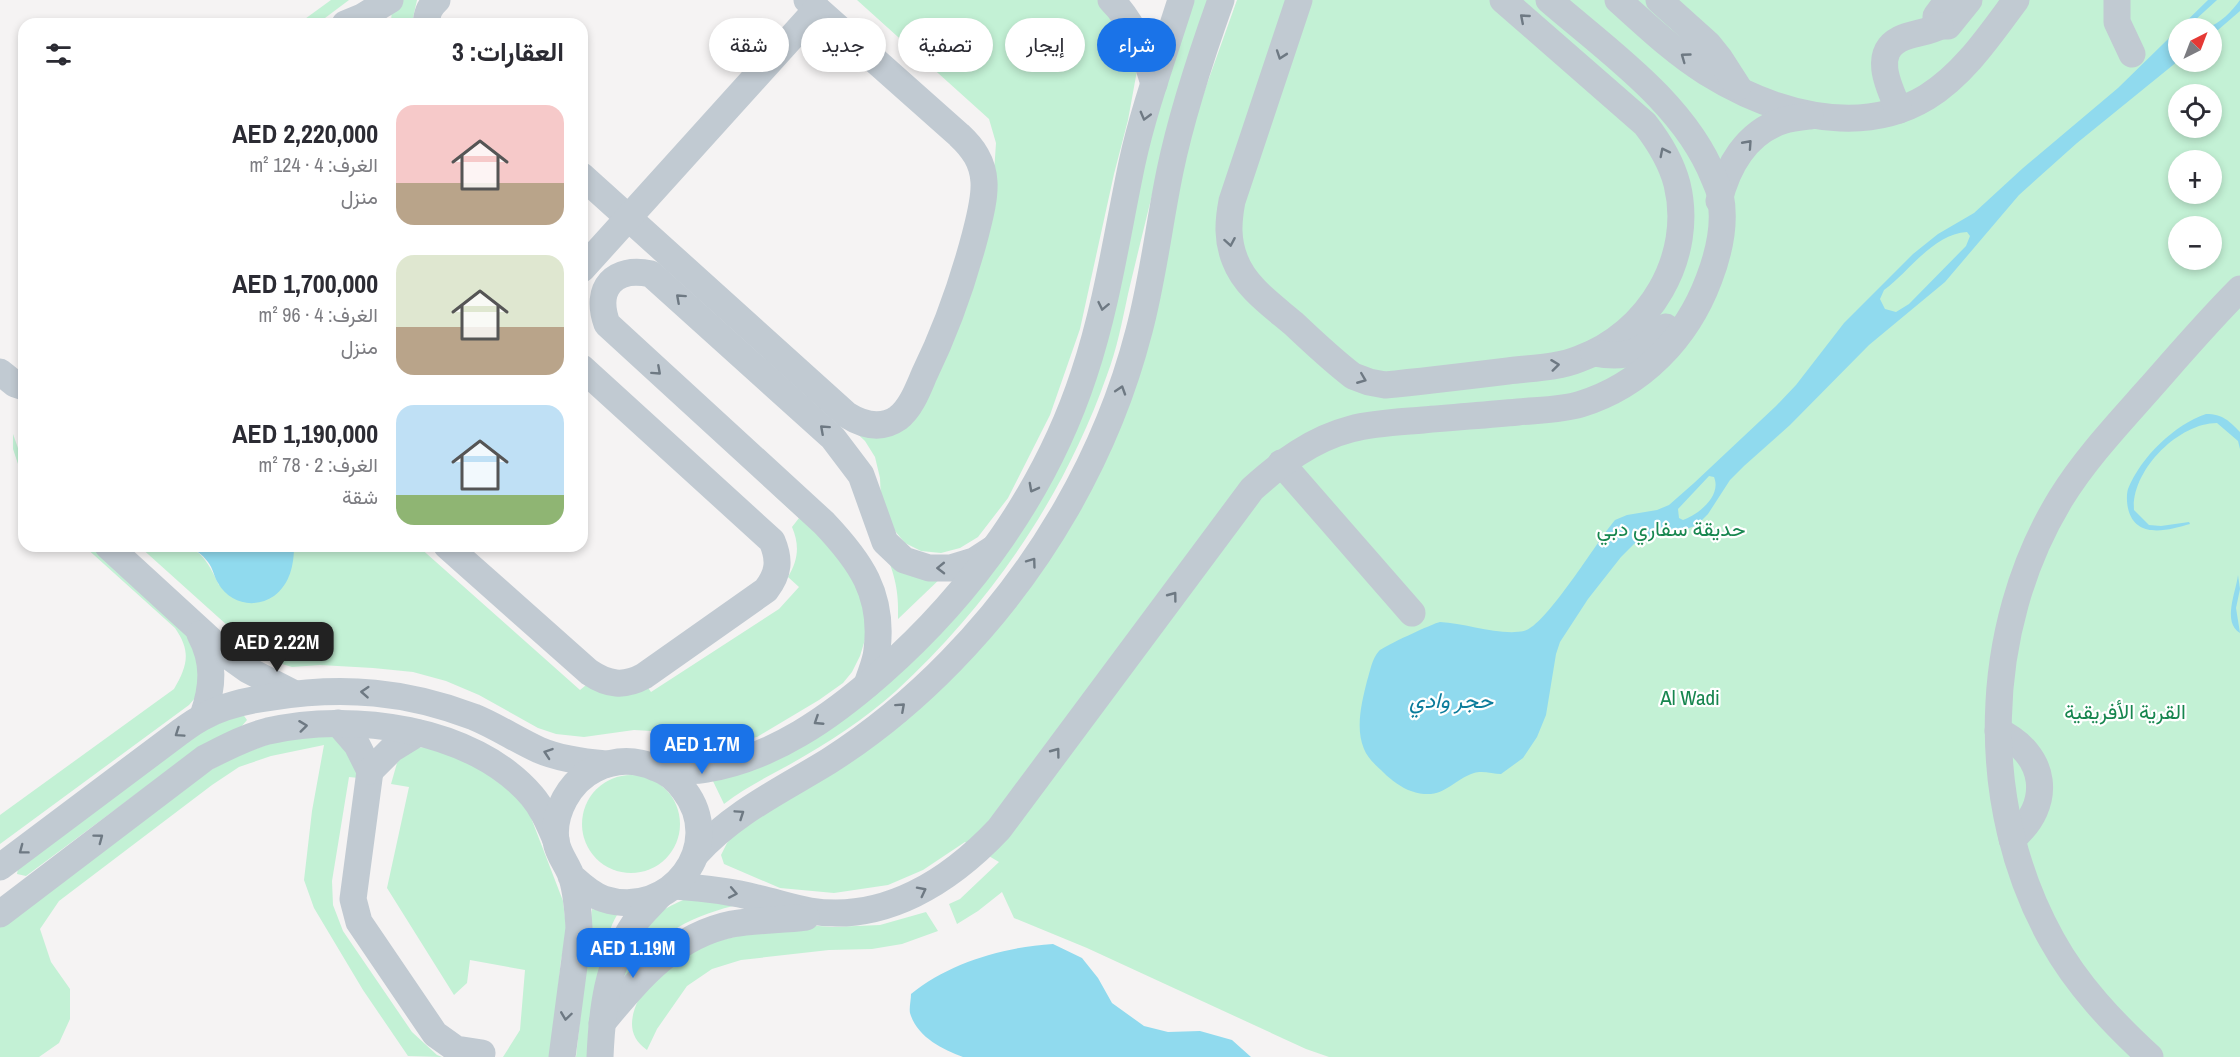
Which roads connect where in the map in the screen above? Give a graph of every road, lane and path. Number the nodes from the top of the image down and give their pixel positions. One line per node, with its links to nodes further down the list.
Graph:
1 (370, 0): 17 (street)
2 (390, 0): 18 (street)
3 (437, 0): 19 (street)
4 (1111, 0): 22 (street)
5 (1181, 0): 22 (street)
6 (1221, 0): 55 (street, one-way to 6)
7 (1299, 0): 31 (street, one-way to 31)
8 (1503, 0): 31 (street, one-way to 8)
9 (1549, 0): 27 (street)
10 (1618, 0): 23 (street, one-way to 10)
11 (1659, 0): 23 (street)
12 (1948, 0): 20 (street)
13 (1969, 0): 20 (street)
14 (2016, 0): 24 (street)
15 (2117, 0): 21 (street)
16 (812, 4): 28 (street); 28 (street)
17 (351, 18)
18 (360, 18)
19 (427, 18)
20 (1940, 26): 24 (street)
21 (2132, 54)
22 (1154, 84): 36 (street, one-way to 36)
23 (1740, 91): 25 (street)
24 (1899, 110): 25 (street)
25 (1814, 115): 27 (street, one-way to 25)
26 (588, 181): 28 (street)
27 (1720, 194): 31 (street); 35 (street)
28 (628, 218): 29 (street)
29 (588, 252)
30 (2240, 289): 47 (street)
31 (1594, 353)
32 (0, 372): 34 (street)
33 (588, 373): 38 (street)
34 (18, 385)
35 (1281, 463): 39 (street); 61 (street, one-way to 35)
36 (994, 548): 42 (street); 42 (street, one-way to 42)
37 (115, 552): 40 (street)
38 (454, 552)
39 (1412, 613)
40 (197, 628): 41 (street); 45 (street)
41 (227, 655): 43 (street); 44 (street)
42 (867, 686): 51 (street, one-way to 51)
43 (293, 693): 44 (street); 50 (street, one-way to 43)
44 (258, 699): 45 (street); 48 (street)
45 (203, 716): 56 (street, one-way to 56)
46 (338, 723): 48 (street, one-way to 46); 49 (street); 52 (street)
47 (1998, 731): 53 (street); 53 (street)
48 (266, 732): 60 (street, one-way to 48)
49 (418, 733): 52 (street); 54 (street)
50 (606, 764): 51 (street); 54 (street)
51 (662, 770): 55 (street)
52 (370, 771): 63 (street)
53 (2012, 838): 66 (street)
54 (556, 840): 58 (street)
55 (696, 854): 59 (street)
56 (0, 867)
57 (0, 873): 60 (street)
58 (572, 876): 59 (street); 64 (street, one-way to 64)
59 (667, 891): 61 (street, one-way to 61); 62 (street)
60 (10, 906)
61 (838, 913): 62 (street)
62 (602, 1023): 65 (street)
63 (482, 1053)
64 (562, 1057)
65 (600, 1057)
66 (2150, 1057)

